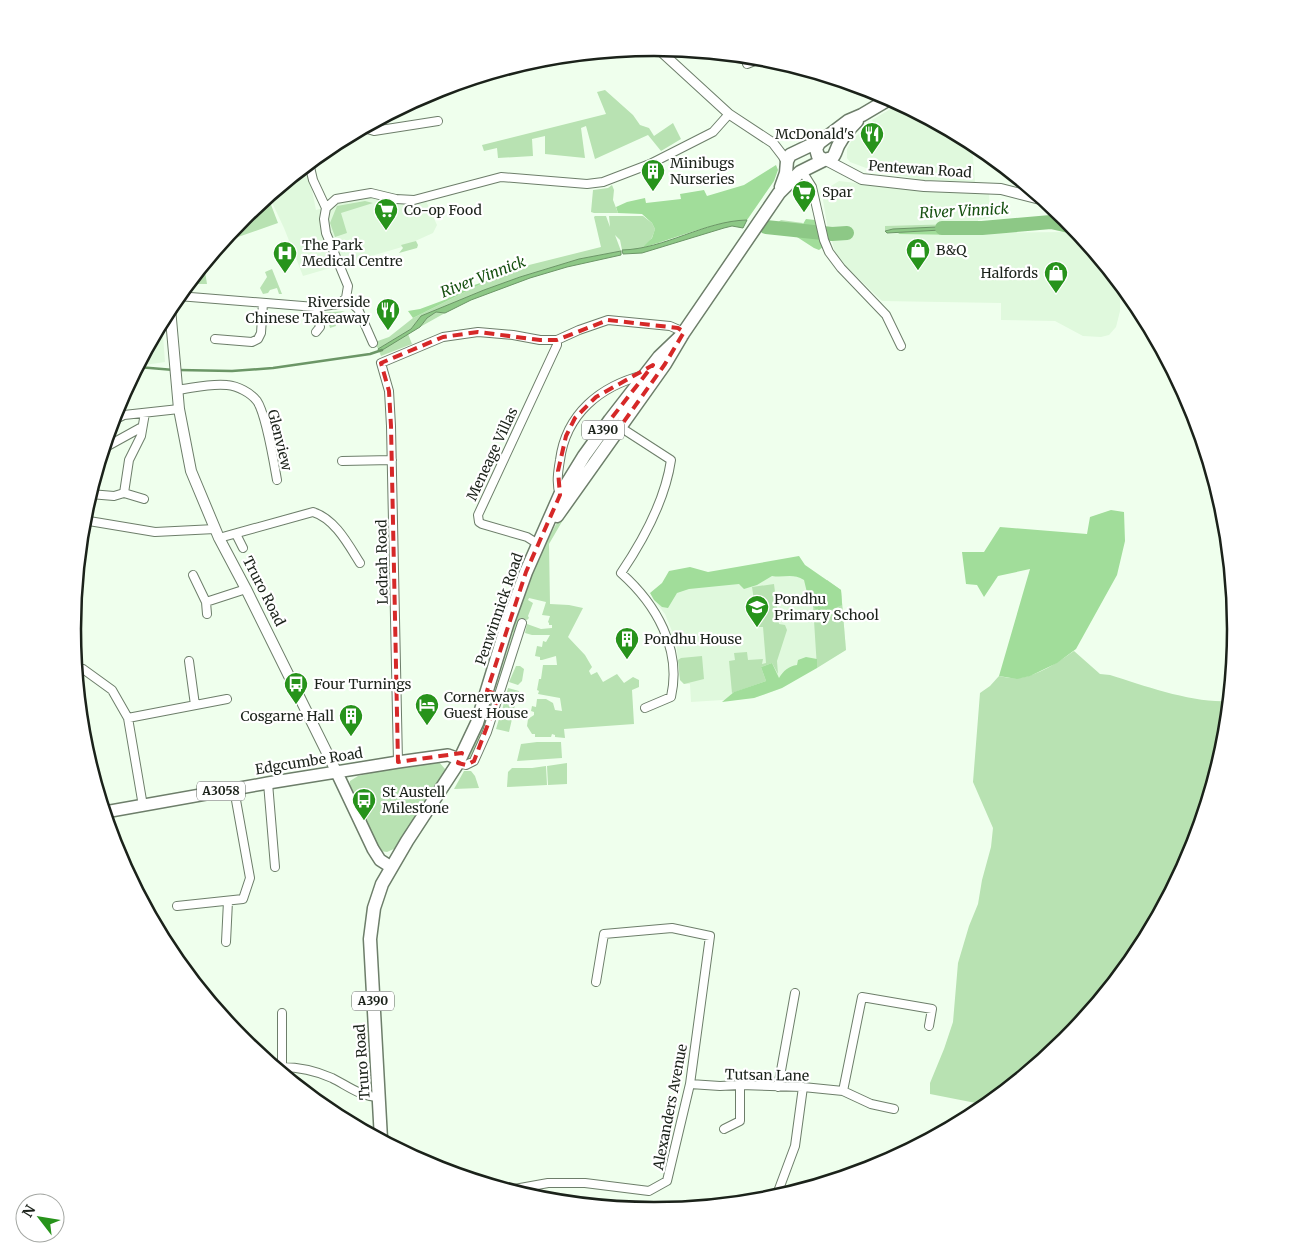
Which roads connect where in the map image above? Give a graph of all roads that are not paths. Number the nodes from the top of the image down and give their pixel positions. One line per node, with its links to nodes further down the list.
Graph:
1 (666, 56): 3 (street)
2 (882, 104): 4 (highway)
3 (729, 114): 8 (street); 18 (street)
4 (862, 115): 7 (highway); 9 (highway)
5 (438, 121): 6 (street)
6 (372, 131)
7 (821, 141): 9 (highway); 10 (highway); 11 (highway)
8 (773, 143): 10 (street); 12 (street)
9 (836, 150): 11 (highway); 15 (main road, Pentewan Road)
10 (796, 153): 12 (highway); 14 (highway)
11 (825, 160): 14 (highway, A390); 15 (main road, Pentewan Road)
12 (787, 165): 14 (highway); 16 (highway, A390)
13 (311, 171): 18 (street)
14 (802, 171): 16 (highway, A390); 29 (street)
15 (854, 176): 17 (main road, Pentewan Road)
16 (779, 192): 25 (highway, Penwinnick Road / A390)
17 (1030, 196)
18 (326, 208): 20 (street)
19 (188, 297): 21 (street)
20 (346, 298): 22 (street); 28 (street)
21 (263, 303): 22 (street); 26 (street)
22 (315, 307): 24 (street)
23 (171, 322): 31 (main road, Truro Road)
24 (316, 332)
25 (683, 333): 27 (street); 30 (highway, Penwinnick Road / A390); 35 (highway, Penwinnick Road / A390)
26 (215, 339)
27 (557, 340): 38 (street, Ledrah Road); 48 (street, Meneage Villas)
28 (373, 343)
29 (901, 346)
30 (645, 375): 35 (highway, Penwinnick Road / A390); 43 (street)
31 (177, 390): 32 (main road, Truro Road); 40 (street, Glenview)
32 (179, 409): 33 (street); 46 (main road, Truro Road)
33 (145, 412): 34 (street); 36 (street)
34 (123, 416)
35 (615, 423): 43 (highway, Penwinnick Road / A390); 48 (highway, Penwinnick Road / A390); 62 (street)
36 (142, 427): 37 (street); 41 (street)
37 (113, 443)
38 (392, 460): 39 (street); 65 (street, Ledrah Road)
39 (342, 461)
40 (278, 480)
41 (124, 493): 42 (street); 44 (street)
42 (98, 495)
43 (560, 495): 48 (highway, Penwinnick Road / A390)
44 (144, 499)
45 (91, 521): 46 (street)
46 (217, 534): 47 (street); 52 (main road, Truro Road)
47 (236, 534): 49 (street); 50 (street)
48 (540, 541): 58 (highway, Penwinnick Road / A390)
49 (243, 548)
50 (360, 563)
51 (192, 575): 53 (street)
52 (246, 589): 53 (street); 66 (main road, Truro Road)
53 (206, 602): 54 (street)
54 (207, 614)
55 (522, 623): 59 (street, Penwinnick Road)
56 (189, 661): 61 (street)
57 (82, 669): 63 (street)
58 (487, 692): 59 (street); 64 (highway, Penwinnick Road / A390)
59 (500, 695): 64 (street, Penwinnick Road)
60 (227, 699): 61 (street)
61 (195, 705): 63 (street)
62 (645, 708)
63 (128, 718): 69 (street)
64 (459, 761): 65 (main road, Edgcumbe Road / A3058); 71 (highway, Penwinnick Road / A390)
65 (398, 762): 66 (main road, Edgcumbe Road / A3058)
66 (337, 773): 67 (main road, Edgcumbe Road / A3058); 73 (main road, Truro Road)
67 (268, 783): 68 (main road, Edgcumbe Road / A3058); 72 (street)
68 (234, 789): 69 (main road, Edgcumbe Road / A3058); 74 (street)
69 (143, 806): 70 (main road, Edgcumbe Road / A3058)
70 (111, 811)
71 (407, 841): 73 (highway, Truro Road / A390)
72 (275, 867)
73 (391, 867): 88 (highway, Truro Road / A390)
74 (228, 901): 75 (street); 76 (street)
75 (177, 906)
76 (226, 942)
77 (596, 982): 83 (street, Alexanders Avenue)
78 (795, 993): 85 (street)
79 (282, 1013): 81 (street)
80 (929, 1026): 87 (street)
81 (282, 1065)
82 (288, 1070): 88 (street)
83 (690, 1084): 84 (street, Tutsan Lane); 92 (street, Alexanders Avenue)
84 (740, 1085): 85 (street, Tutsan Lane); 90 (street)
85 (778, 1087): 86 (street, Tutsan Lane)
86 (803, 1087): 87 (street, Tutsan Lane); 93 (street)
87 (843, 1091): 89 (street, Tutsan Lane)
88 (380, 1098): 91 (highway, Truro Road / A390)
89 (894, 1109)
90 (724, 1129)
91 (381, 1132)
92 (525, 1187)
93 (779, 1188)

